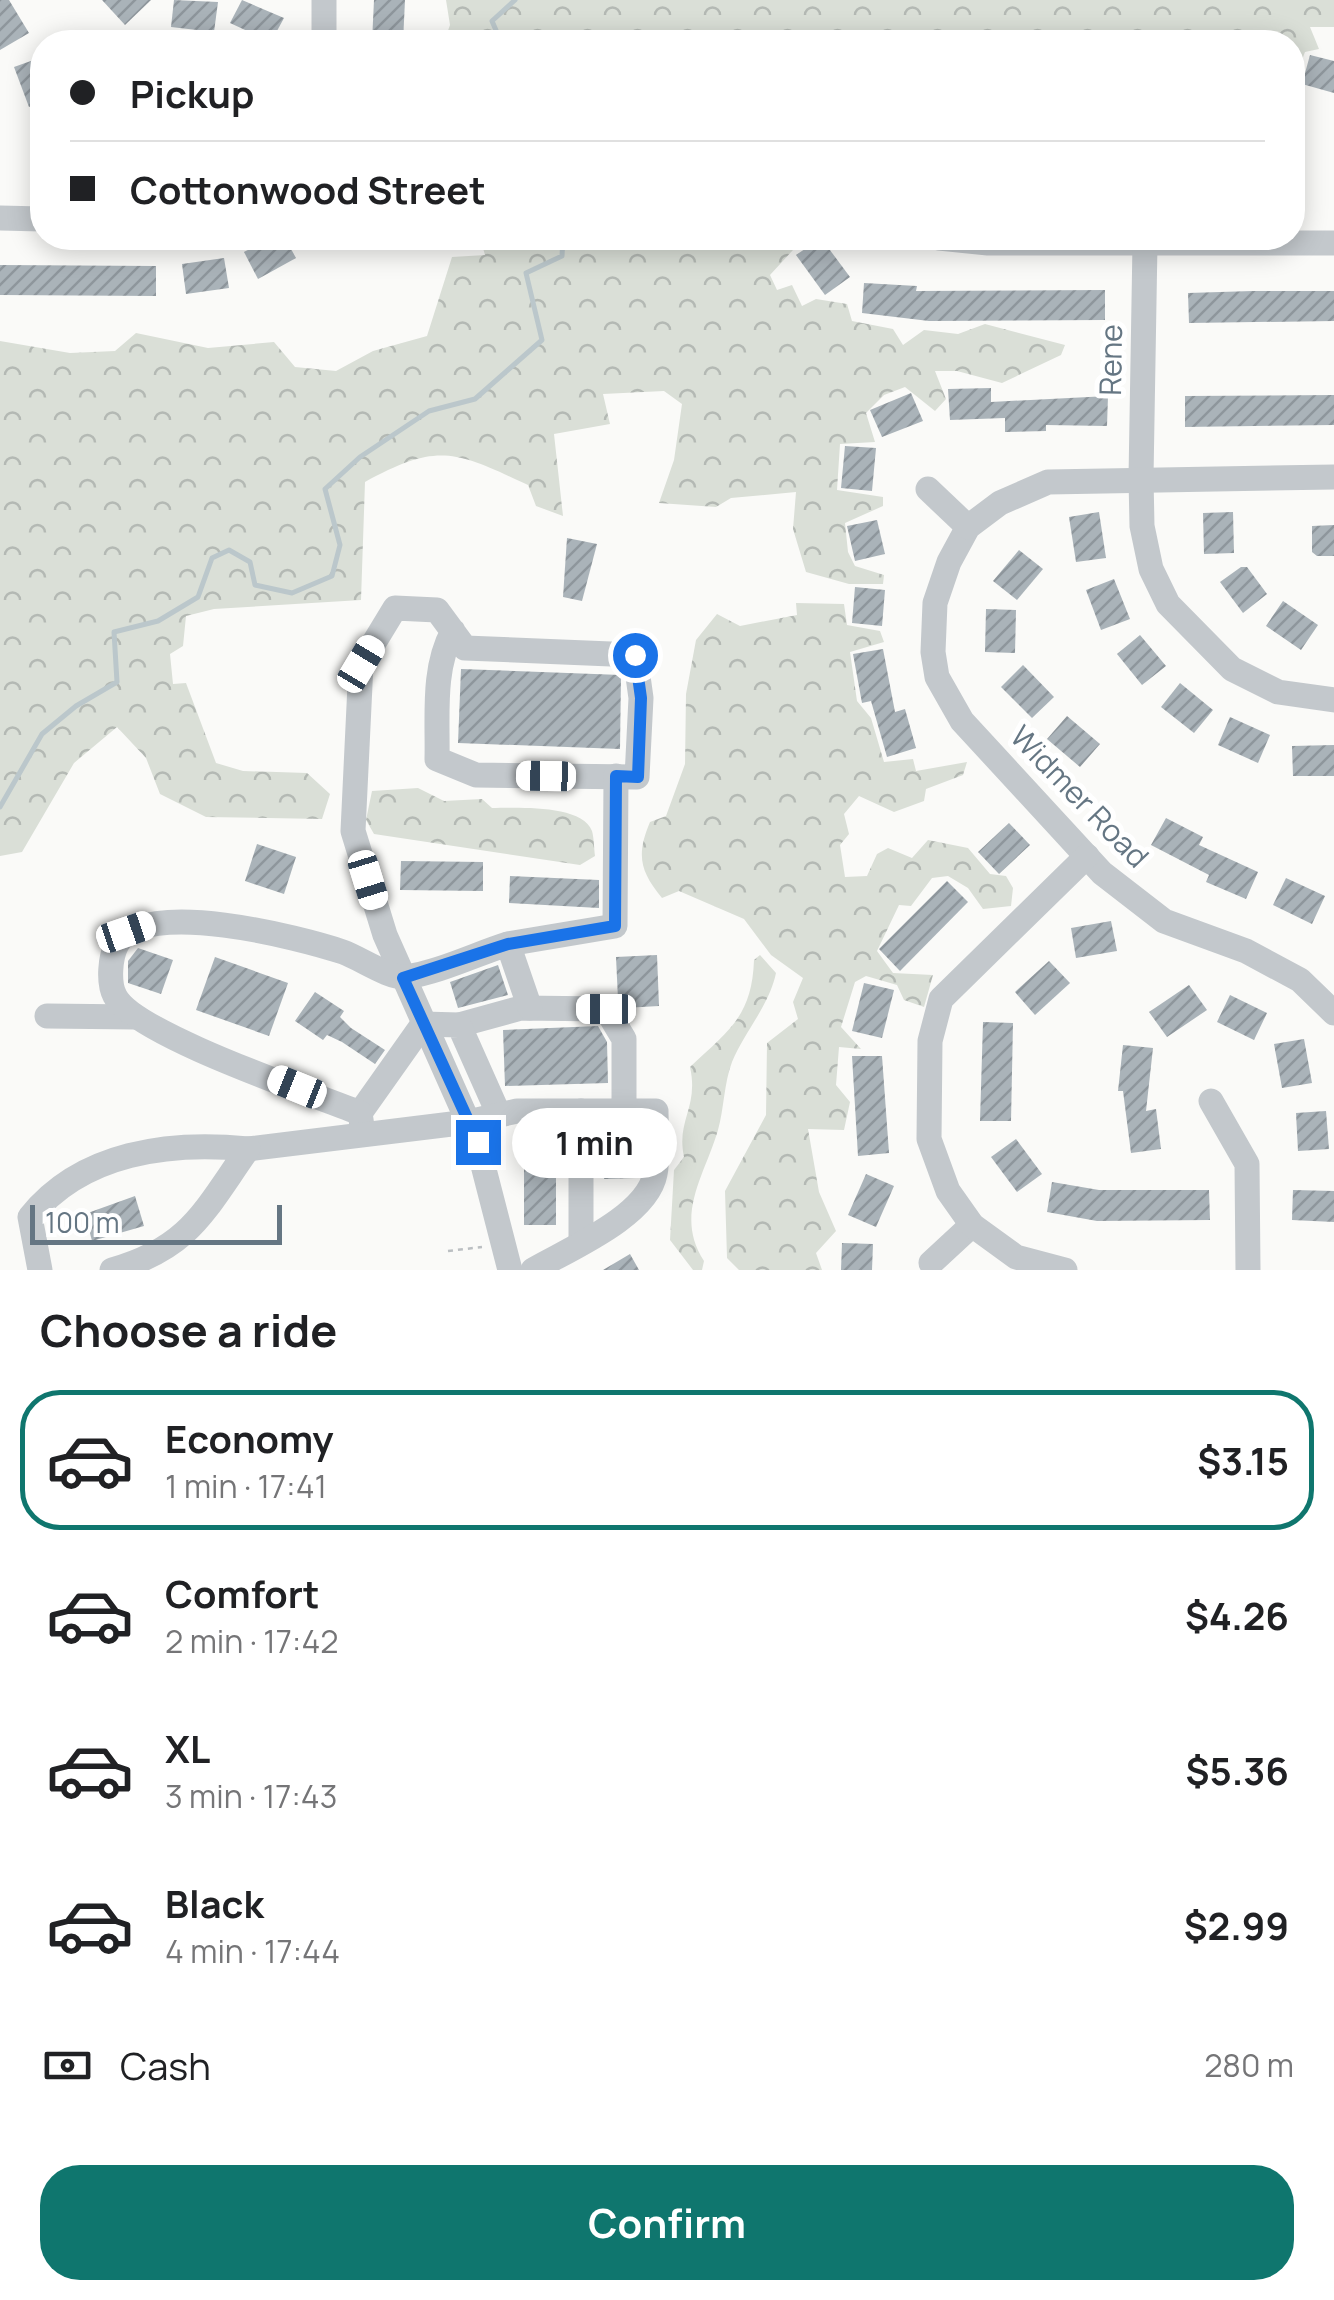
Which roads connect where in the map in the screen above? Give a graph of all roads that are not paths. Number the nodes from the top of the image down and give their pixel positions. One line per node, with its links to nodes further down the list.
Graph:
1 (324, 0): 2 (street)
2 (324, 30)
3 (0, 218): 4 (street)
4 (30, 219)
5 (1305, 241): 6 (street)
6 (1334, 243)
7 (1146, 250): 9 (street, Rene)
8 (1334, 477): 9 (street)
9 (1141, 478): 11 (street); 13 (street, Rene)
10 (928, 488): 11 (street)
11 (968, 526): 15 (street, Widmer Road)
12 (453, 631): 14 (street); 14 (street); 17 (street)
13 (1334, 700)
14 (616, 776): 16 (street)
15 (1087, 856): 19 (street, Widmer Road); 31 (street)
16 (508, 944): 17 (street); 18 (street)
17 (403, 978): 21 (street); 22 (street)
18 (530, 1008): 23 (street); 26 (street)
19 (1334, 1013)
20 (47, 1016): 21 (street)
21 (135, 1017): 28 (street)
22 (423, 1024): 23 (street); 28 (street); 29 (street)
23 (458, 1025): 27 (street)
24 (1212, 1101): 39 (street)
25 (581, 1110): 26 (street); 27 (street); 32 (street)
26 (624, 1110): 32 (street)
27 (499, 1115): 29 (street)
28 (362, 1122): 29 (street); 30 (street)
29 (468, 1122): 36 (street)
30 (248, 1149): 34 (street); 35 (street)
31 (972, 1226): 33 (street); 38 (street)
32 (581, 1242): 37 (street)
33 (932, 1264)
34 (40, 1270)
35 (112, 1270)
36 (510, 1270)
37 (533, 1270)
38 (1065, 1270)
39 (1248, 1270)

